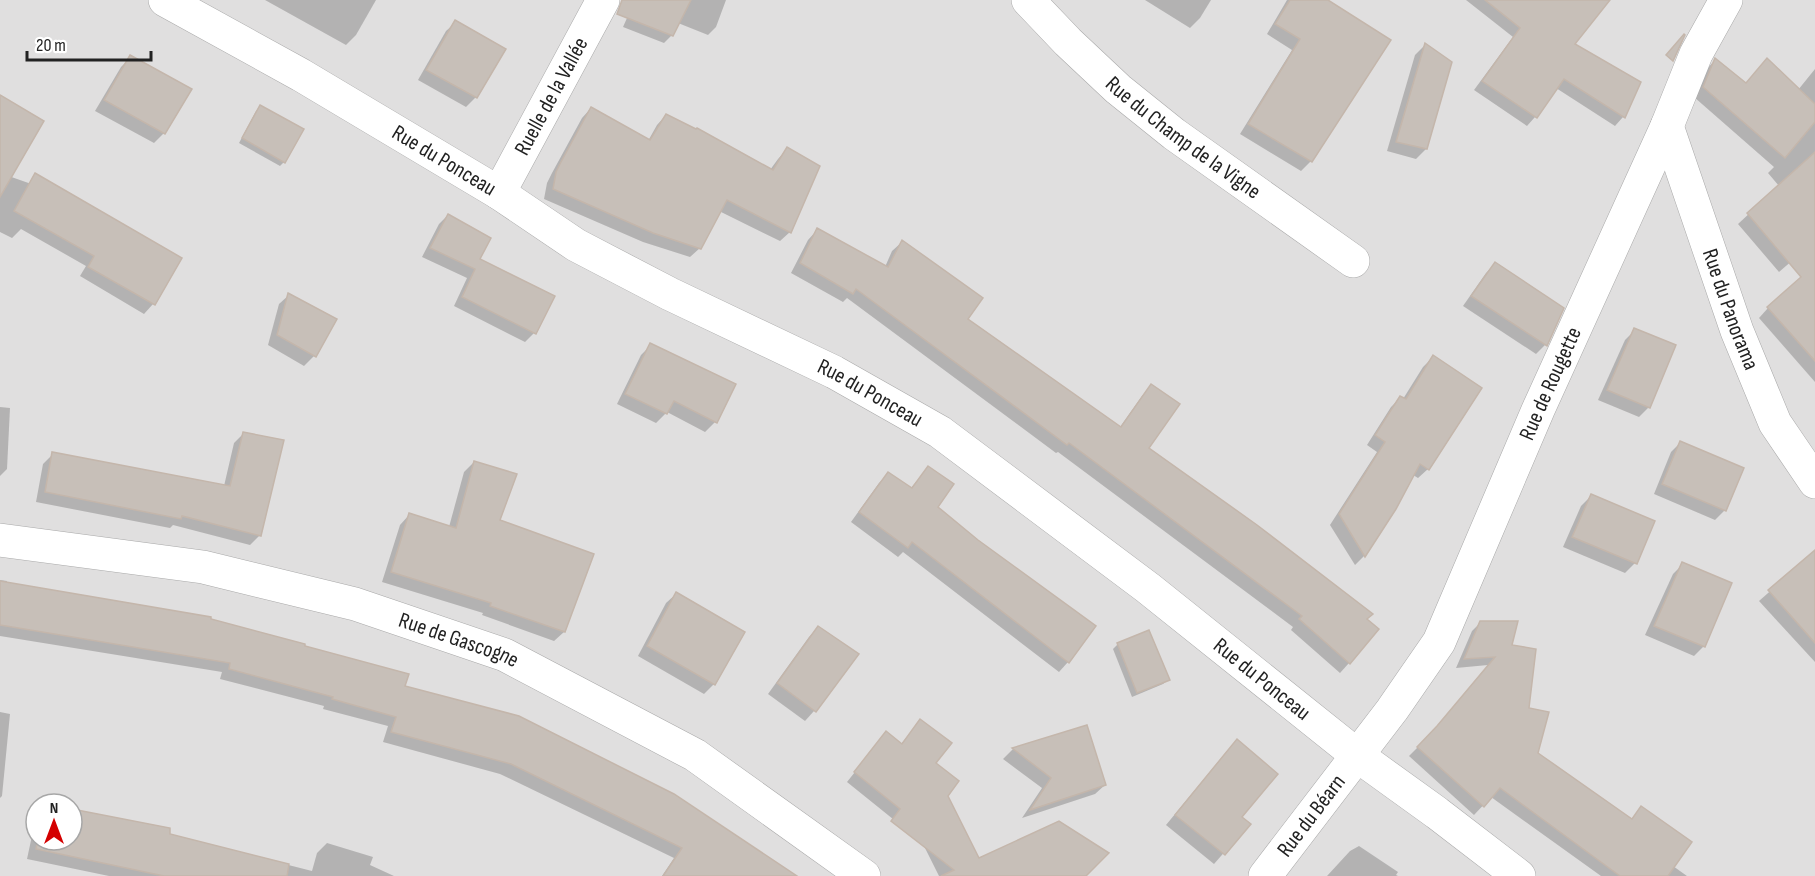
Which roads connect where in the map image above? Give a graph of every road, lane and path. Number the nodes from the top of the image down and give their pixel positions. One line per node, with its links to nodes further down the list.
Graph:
1 (165, 0): 6 (street, Rue du Ponceau)
2 (603, 0): 6 (street, Ruelle de la Vallée)
3 (1028, 0): 7 (street, Rue du Champ de la Vigne)
4 (1726, 0): 5 (street, Rue de Rougette)
5 (1667, 126): 8 (street, Rue du Panorama); 10 (street, Rue de Rougette)
6 (499, 193): 10 (street, Rue du Ponceau)
7 (1353, 261)
8 (1815, 482)
9 (0, 540): 11 (street, Rue de Gascogne)
10 (1358, 756): 12 (street, Rue du Béarn); 13 (street, Rue du Ponceau)
11 (864, 876)
12 (1265, 876)
13 (1519, 876)

